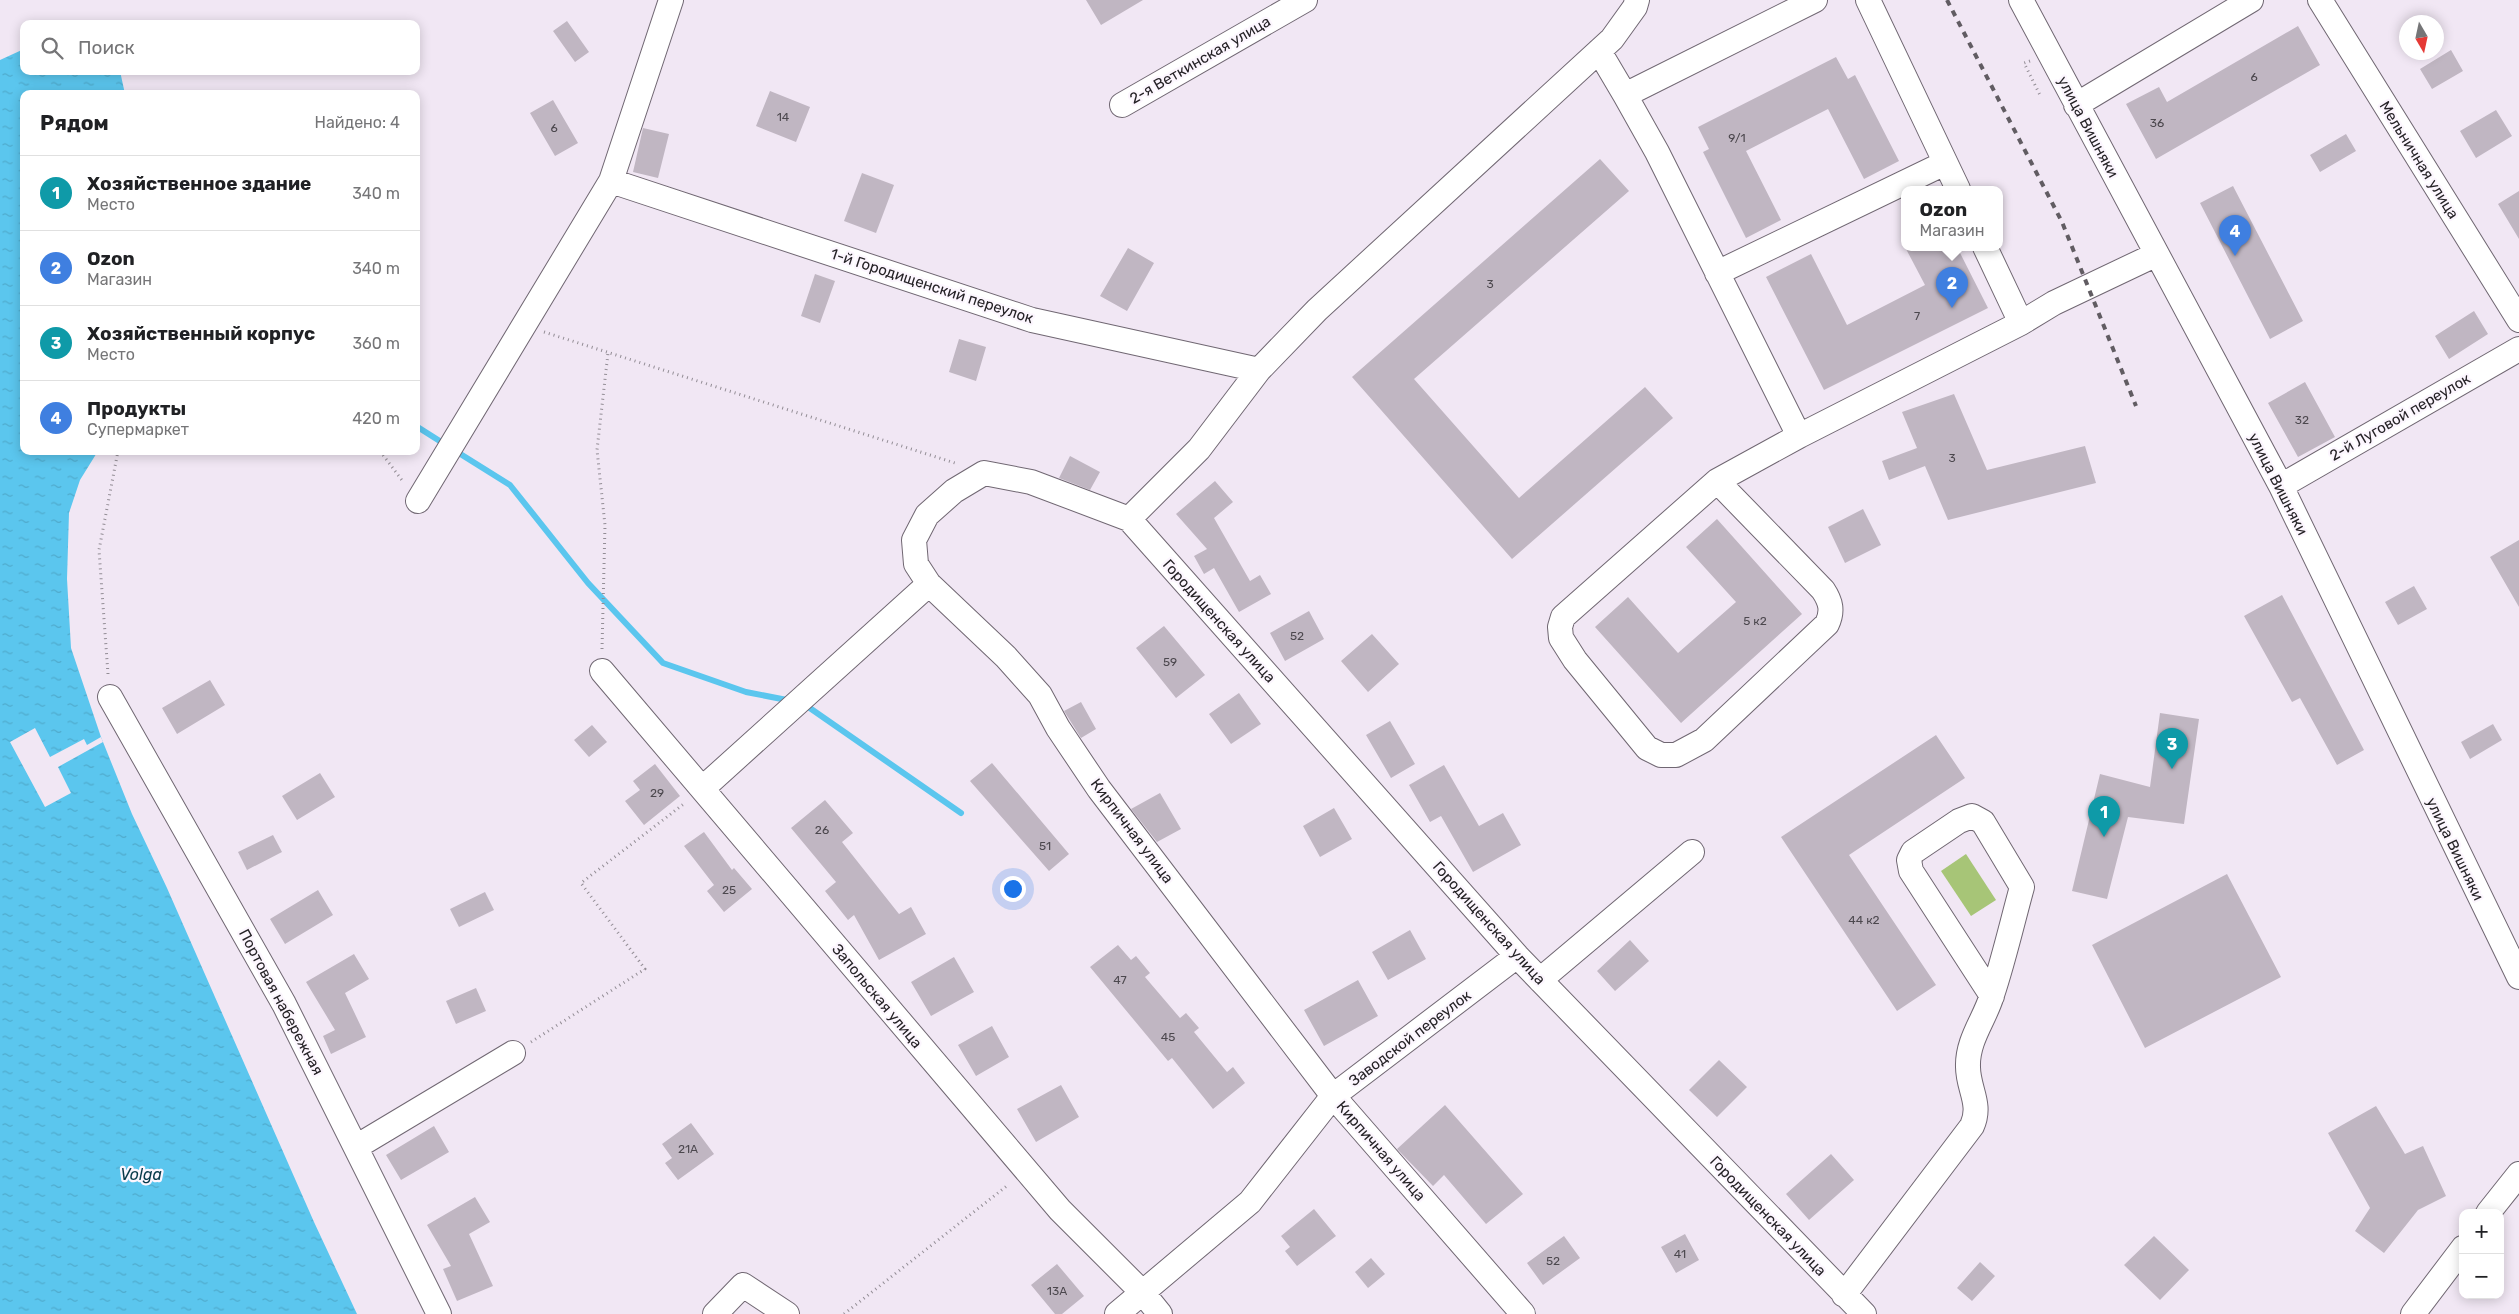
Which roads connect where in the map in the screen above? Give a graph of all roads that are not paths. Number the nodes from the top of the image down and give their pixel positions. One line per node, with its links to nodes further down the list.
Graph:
1 (671, 0): 14 (street)
2 (1305, 0): 11 (street, 2-я Веткинская улица)
3 (1637, 0): 9 (street)
4 (1815, 0): 10 (street)
5 (1868, 0): 13 (street)
6 (2021, 0): 12 (street, улица Вишняки)
7 (2251, 0): 12 (street)
8 (2320, 0): 19 (street, Мельничная улица)
9 (1599, 51): 10 (street); 22 (street)
10 (1625, 95): 18 (street)
11 (1122, 105)
12 (2076, 105): 17 (street, улица Вишняки)
13 (1945, 163): 15 (street); 18 (street)
14 (612, 181): 22 (street, 1-й Городищенский переулок); 26 (street)
15 (1956, 186)
16 (1987, 251): 20 (street)
17 (2155, 255): 20 (street); 25 (street, улица Вишняки)
18 (1717, 273): 23 (street)
19 (2519, 320)
20 (2021, 323): 23 (street)
21 (2519, 349): 25 (street, 2-й Луговой переулок)
22 (1259, 370): 27 (street)
23 (1799, 436): 24 (street)
24 (1717, 481): 24 (street)
25 (2281, 486): 34 (street, улица Вишняки)
26 (418, 501)
27 (1129, 518): 28 (street, Кирпичная улица); 33 (street, Городищенская улица)
28 (929, 584): 31 (street); 38 (street, Кирпичная улица)
29 (602, 671): 31 (street, Запольская улица)
30 (110, 698): 39 (street, Портовая набережная)
31 (703, 788): 43 (street, Запольская улица)
32 (1692, 852): 35 (street)
33 (1517, 956): 35 (street, Городищенская улица); 38 (street, Заводской переулок)
34 (2519, 977)
35 (1540, 980): 44 (street, Городищенская улица)
36 (1992, 996): 36 (street); 44 (street)
37 (513, 1053): 39 (street)
38 (1333, 1096): 43 (street, Заводской переулок); 50 (street, Кирпичная улица)
39 (356, 1147): 45 (street, Портовая набережная)
40 (2519, 1174): 41 (street)
41 (2491, 1209)
42 (2459, 1253): 52 (street)
43 (1143, 1293): 48 (street, Заводской переулок); 49 (street, Запольская улица)
44 (1844, 1294): 51 (street, Городищенская улица)
45 (439, 1314)
46 (715, 1314): 47 (street)
47 (787, 1314)
48 (1117, 1314)
49 (1160, 1314)
50 (1523, 1314)
51 (1864, 1314)
52 (2413, 1314)

